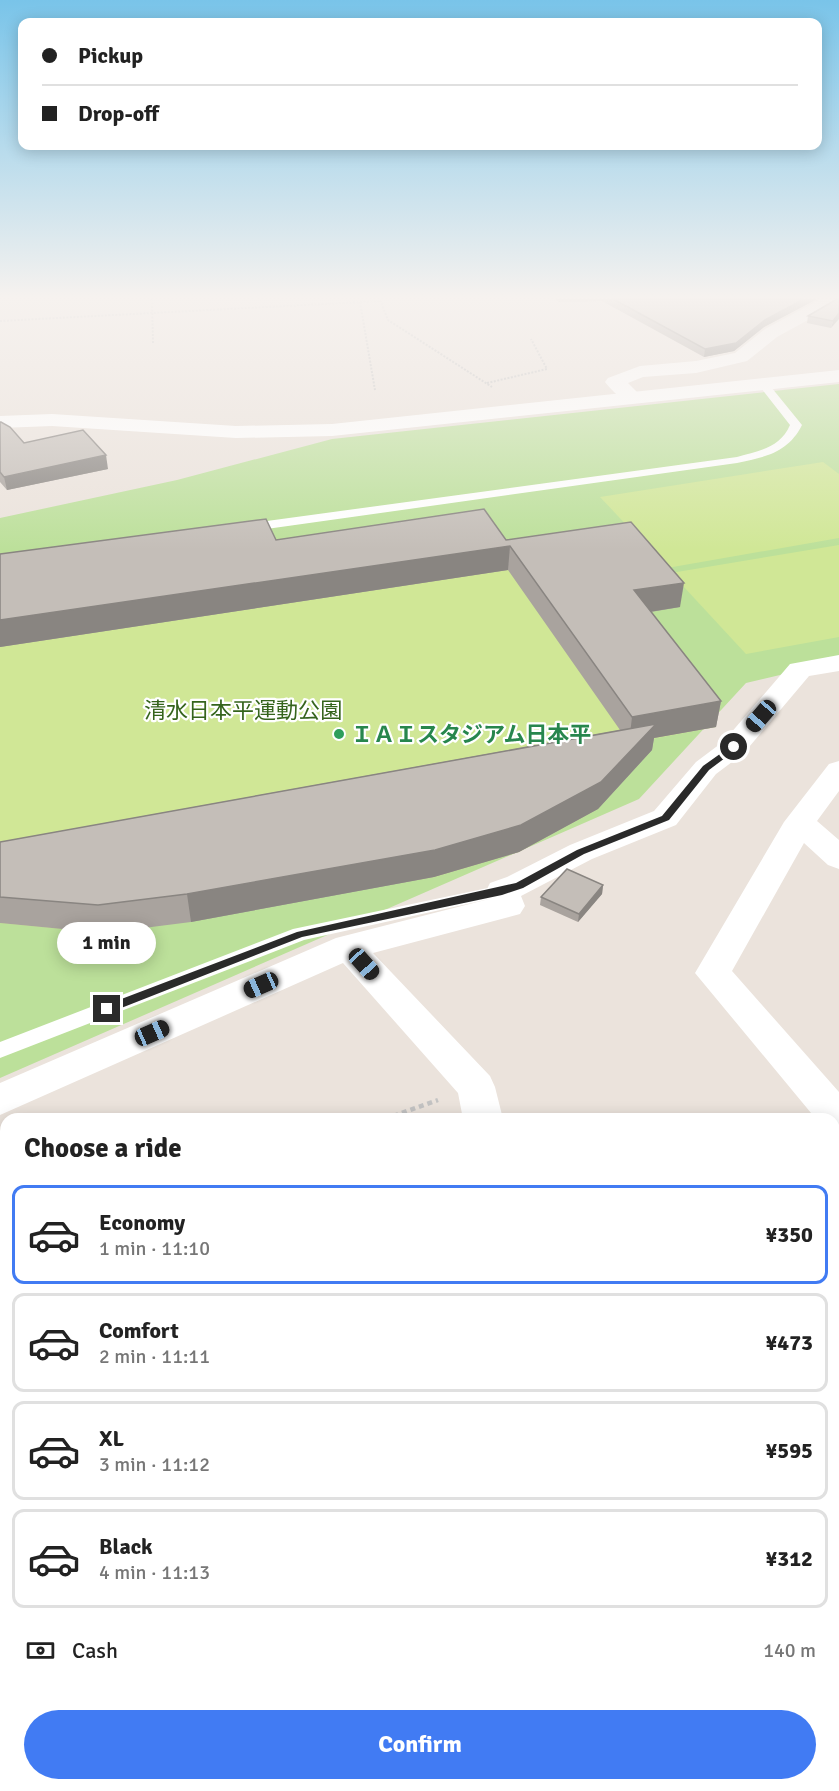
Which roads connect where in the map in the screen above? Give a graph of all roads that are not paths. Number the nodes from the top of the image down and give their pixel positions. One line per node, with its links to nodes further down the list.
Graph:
1 (616, 383): 4 (street)
2 (776, 383): 3 (street)
3 (763, 384): 4 (street); 6 (lane)
4 (633, 398): 5 (street)
5 (0, 422)
6 (238, 529)
7 (839, 663): 11 (street)
8 (839, 770): 9 (street)
9 (800, 822): 10 (street); 16 (street)
10 (839, 858)
11 (502, 891): 12 (street); 13 (lane)
12 (348, 947): 14 (street); 15 (street)
13 (0, 1050)
14 (0, 1100)
15 (479, 1103)
16 (834, 1113)

